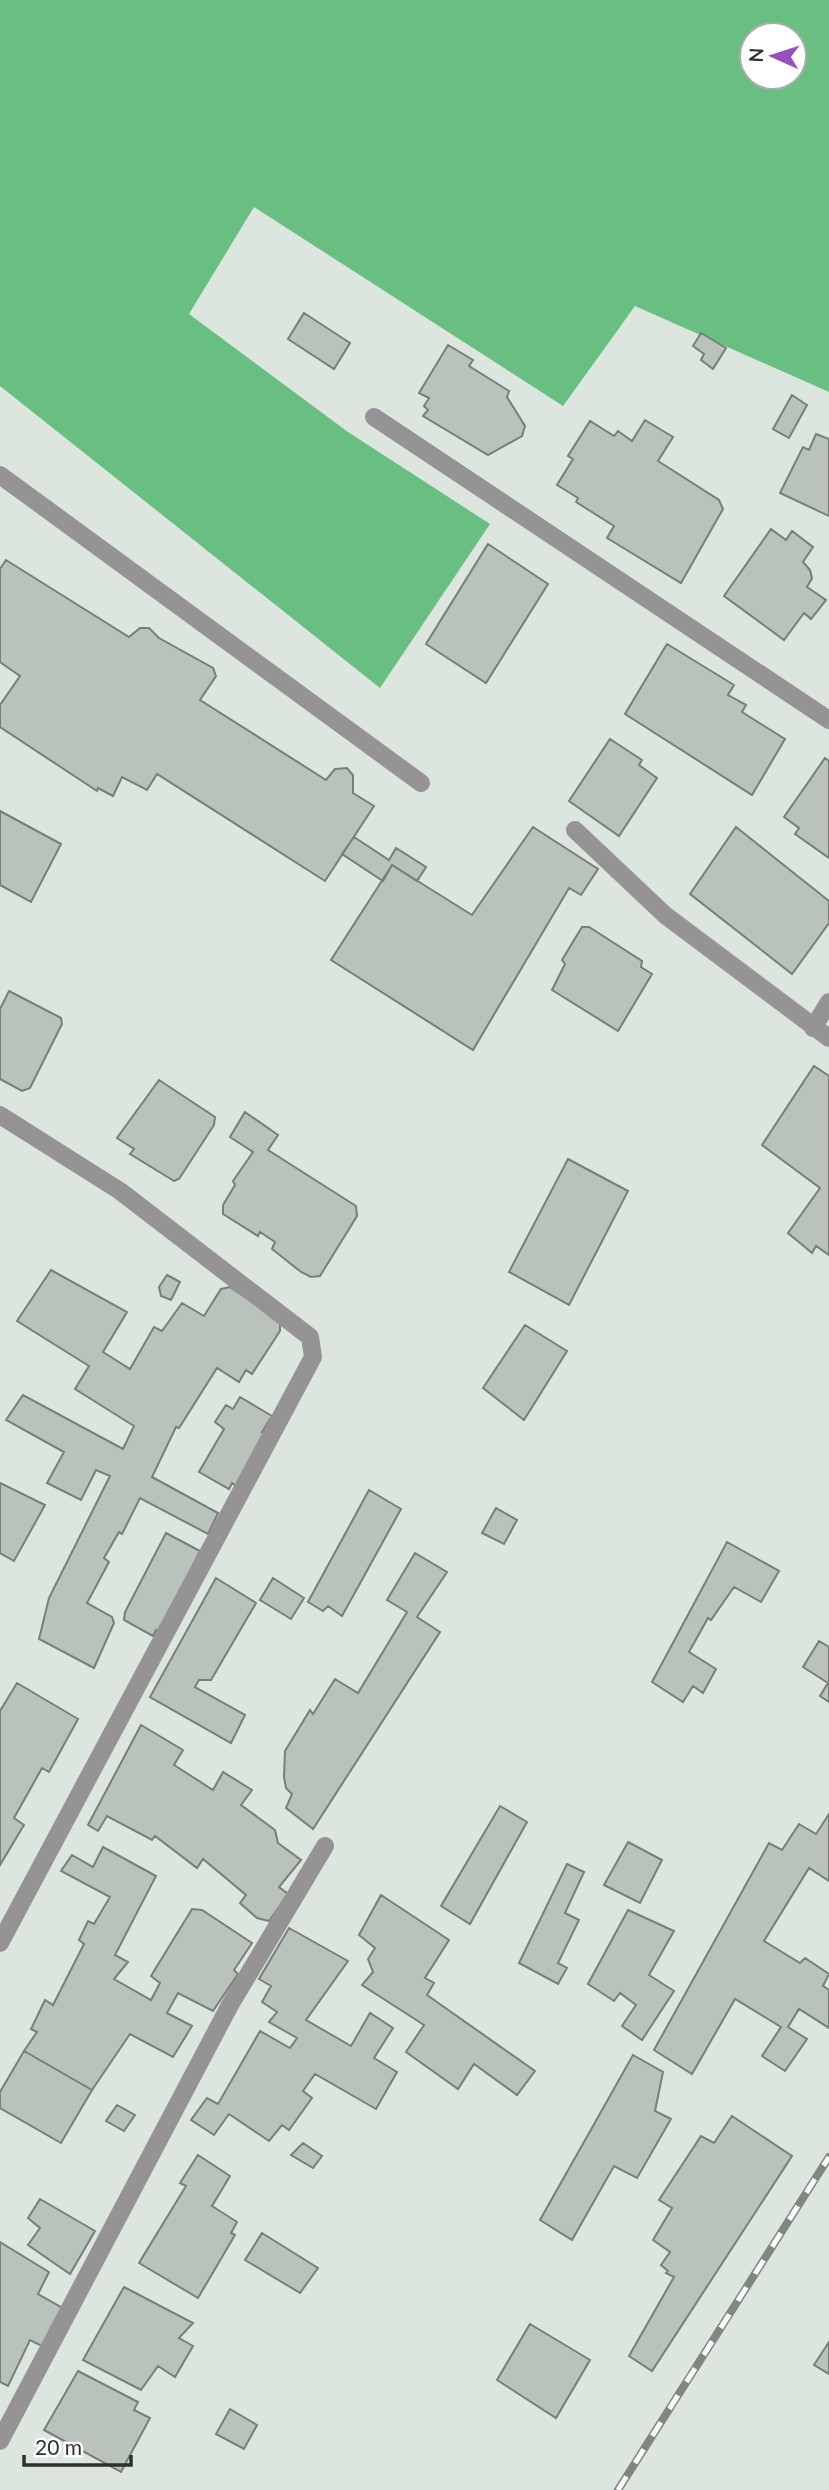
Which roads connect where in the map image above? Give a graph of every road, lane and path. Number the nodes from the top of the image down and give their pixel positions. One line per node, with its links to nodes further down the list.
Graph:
1 (373, 417): 3 (street)
2 (0, 475): 4 (street)
3 (829, 720)
4 (421, 783)
5 (575, 830): 7 (street)
6 (829, 1002): 7 (street)
7 (813, 1028): 8 (street)
8 (829, 1038)
9 (0, 1115): 11 (street)
10 (326, 1846): 12 (street)
11 (0, 1943)
12 (0, 2441)

